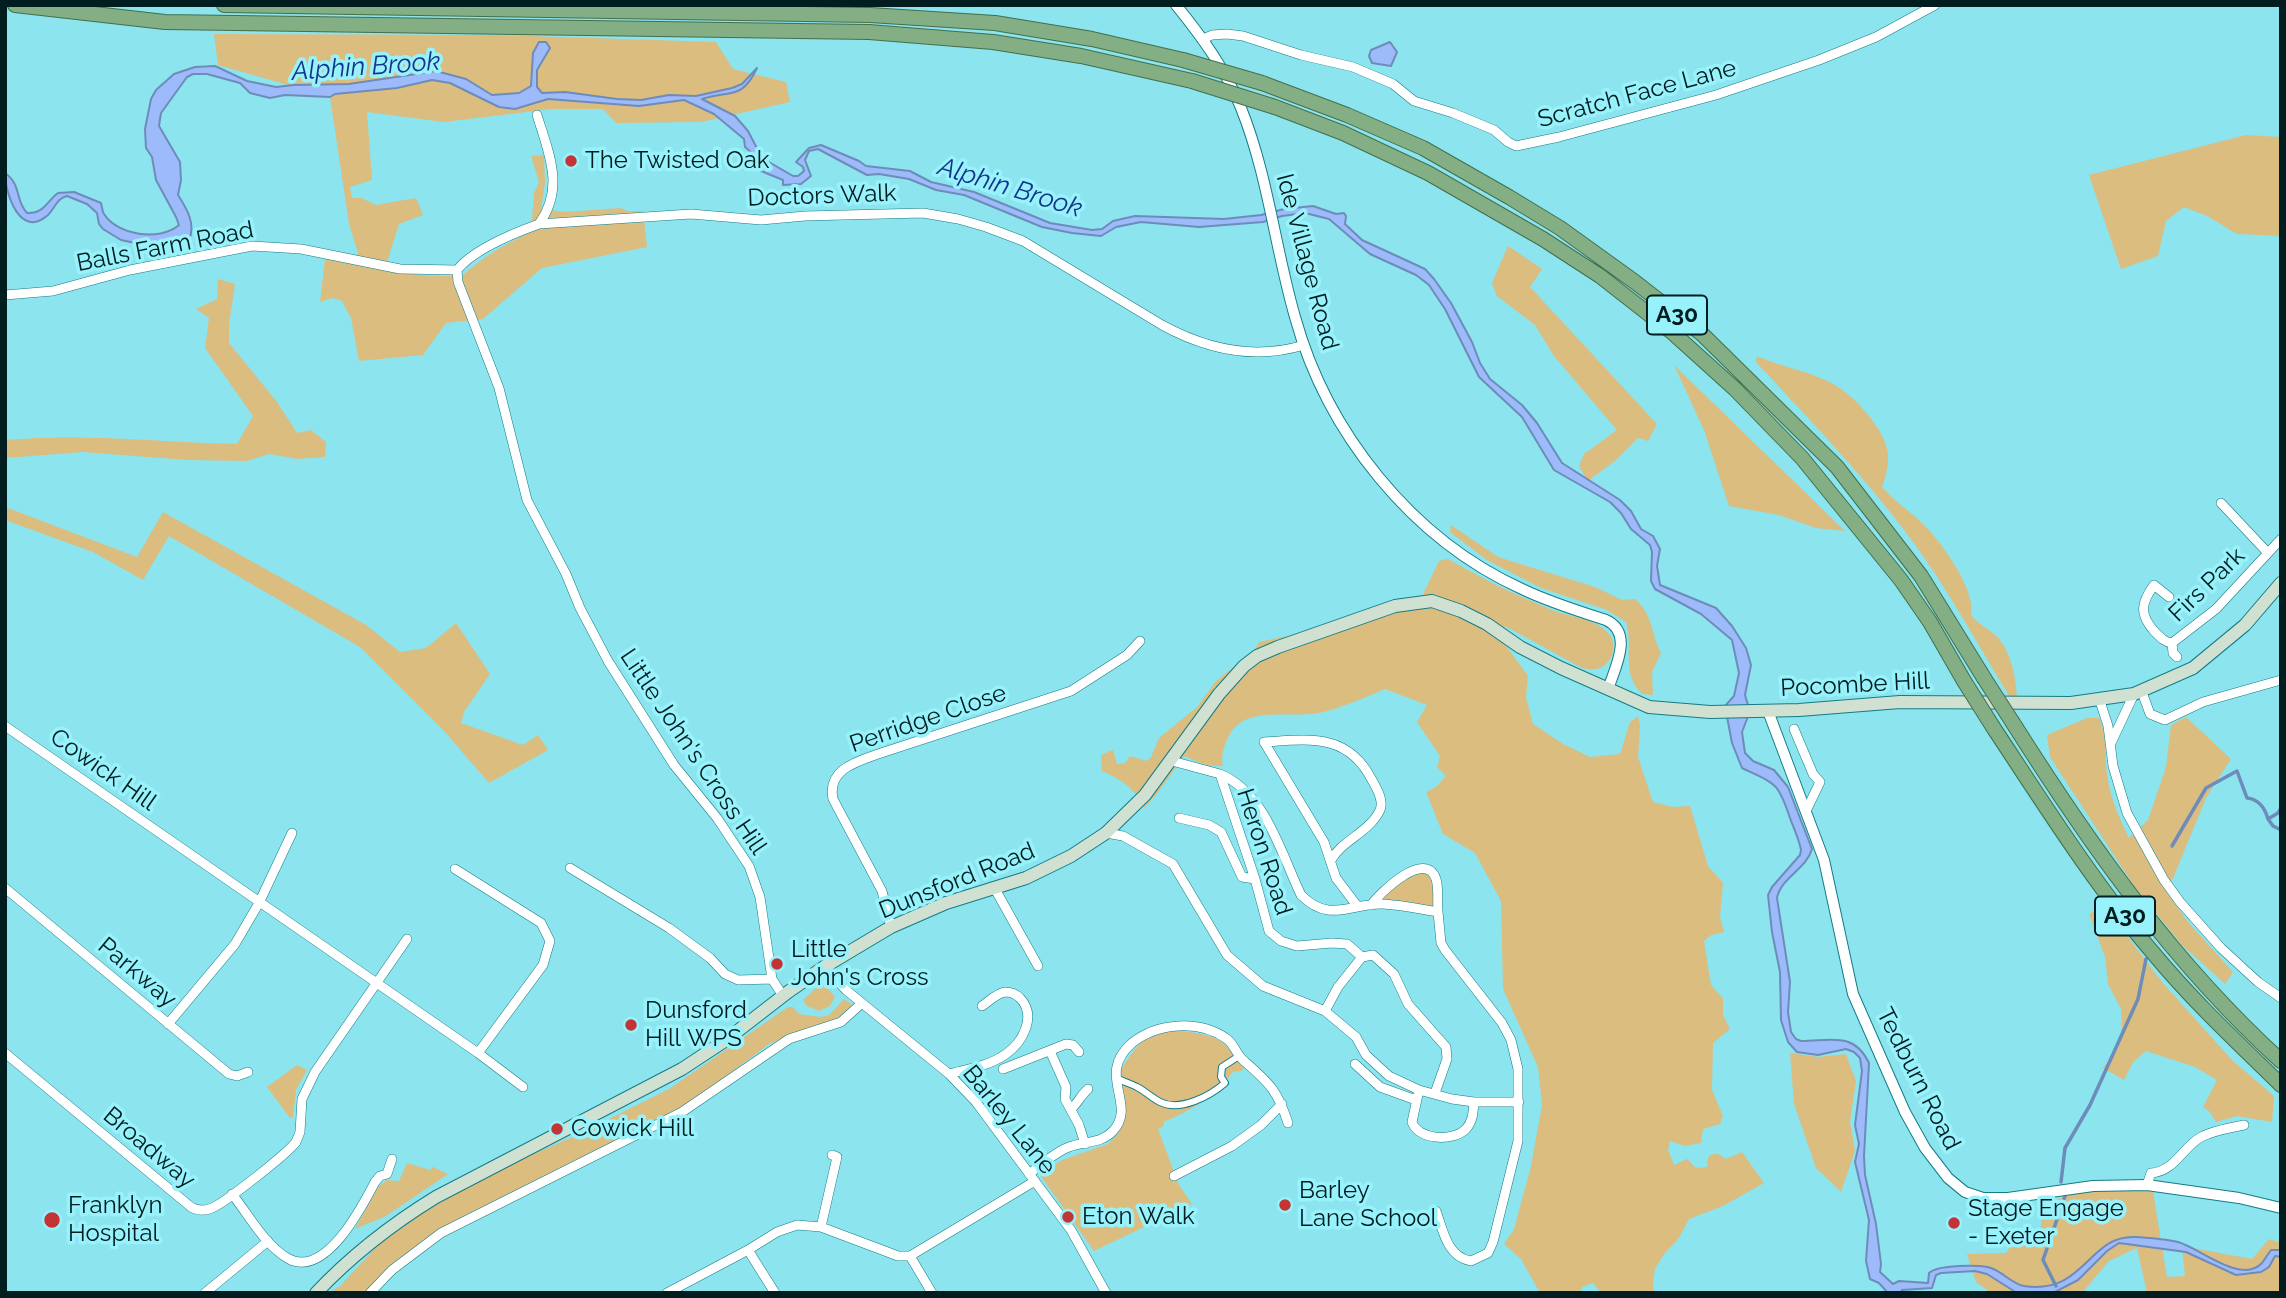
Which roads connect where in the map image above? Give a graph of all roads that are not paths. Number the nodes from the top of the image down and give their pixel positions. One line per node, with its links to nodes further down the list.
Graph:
1 (15, 5): 70 (highway, A30, bridge)
2 (224, 5): 64 (highway, A30, bridge)
3 (1176, 5): 5 (street, Ide Village Road)
4 (1936, 5): 5 (street, Scratch Face Lane)
5 (1203, 39): 12 (street, Ide Village Road)
6 (537, 116): 7 (street)
7 (550, 209): 8 (street); 9 (street)
8 (561, 223): 9 (street); 12 (street, Doctors Walk)
9 (540, 224): 10 (street)
10 (457, 270): 11 (street, Balls Farm Road); 51 (street, Little John's Cross Hill)
11 (5, 295)
12 (1304, 345): 23 (street, Ide Village Road)
13 (2221, 503): 15 (street, Firs Park)
14 (2281, 539): 15 (street, Firs Park)
15 (2267, 552): 19 (street, Firs Park)
16 (2281, 583): 24 (main road, Pocombe Hill)
17 (2169, 597): 19 (street, Firs Park)
18 (1140, 641): 46 (street, Perridge Close)
19 (2172, 643): 20 (street, Firs Park)
20 (2177, 657)
21 (1561, 668): 23 (main road, Pocombe Hill); 30 (main road, Dunsford Road)
22 (2281, 680): 24 (street)
23 (1608, 689): 26 (main road, Pocombe Hill)
24 (2138, 693): 25 (main road, Pocombe Hill); 29 (street)
25 (2100, 701): 26 (main road, Pocombe Hill); 29 (street)
26 (1768, 711): 32 (street, Tedburn Road)
27 (5, 726): 42 (street, Cowick Hill)
28 (1794, 729): 32 (street)
29 (2112, 741): 54 (street)
30 (1172, 761): 31 (street, Heron Road); 35 (main road, Dunsford Road)
31 (1220, 774): 39 (street, Heron Road); 44 (street)
32 (1807, 809): 87 (street, Tedburn Road)
33 (1179, 818): 39 (street)
34 (292, 833): 42 (street)
35 (1106, 833): 41 (main road, Dunsford Road); 57 (street)
36 (1331, 860): 36 (street); 44 (street)
37 (570, 868): 51 (street)
38 (454, 869): 61 (street)
39 (1255, 878): 48 (street, Heron Road)
40 (5, 888): 58 (street, Parkway)
41 (995, 889): 46 (main road, Dunsford Road); 49 (street)
42 (259, 903): 52 (street, Cowick Hill); 58 (street)
43 (1371, 905): 44 (street); 45 (street); 45 (street)
44 (1358, 907)
45 (1438, 912): 77 (street)
46 (891, 927): 50 (main road, Dunsford Road)
47 (407, 939): 52 (street, Broadway)
48 (1362, 957): 57 (street); 74 (street, Heron Road)
49 (1038, 966)
50 (824, 967): 53 (main road, Dunsford Road); 55 (street, Barley Lane)
51 (772, 979): 53 (street, Little John's Cross Hill)
52 (377, 985): 61 (street, Cowick Hill); 88 (street, Broadway)
53 (783, 996): 96 (main road, Dunsford Road)
54 (2281, 998)
55 (862, 1003): 68 (street, Barley Lane); 97 (street)
56 (982, 1006): 68 (street)
57 (1325, 1012): 73 (street)
58 (168, 1024): 67 (street, Parkway)
59 (1050, 1051): 60 (street); 66 (street); 79 (street)
60 (1079, 1052)
61 (478, 1053): 71 (street, Cowick Hill)
62 (1239, 1056): 69 (street); 69 (street); 78 (street)
63 (7, 1058): 88 (street, Broadway)
64 (2281, 1061)
65 (1355, 1064): 75 (street)
66 (1003, 1069)
67 (248, 1072)
68 (948, 1074): 86 (street, Barley Lane)
69 (1115, 1077): 82 (street)
70 (2281, 1085)
71 (523, 1087)
72 (1088, 1089): 79 (street)
73 (1419, 1090): 74 (street); 75 (street)
74 (1435, 1093): 76 (street)
75 (1416, 1100): 76 (street)
76 (1474, 1102): 77 (street)
77 (1519, 1102): 90 (street)
78 (1282, 1104): 80 (street); 85 (street)
79 (1070, 1109): 82 (street)
80 (1288, 1123)
81 (2245, 1125): 87 (street)
82 (1085, 1144): 86 (street)
83 (848, 1158): 91 (street)
84 (393, 1159): 92 (street)
85 (1174, 1176)
86 (1032, 1177): 94 (street); 101 (street, Barley Lane)
87 (2147, 1185): 89 (street, Tedburn Road)
88 (232, 1194): 92 (street)
89 (2281, 1208)
90 (1436, 1211)
91 (821, 1227): 93 (street); 94 (street)
92 (268, 1241): 95 (street)
93 (748, 1250): 98 (street); 99 (street)
94 (910, 1256): 100 (street)
95 (205, 1293)
96 (316, 1293)
97 (370, 1293)
98 (667, 1293)
99 (775, 1293)
100 (932, 1293)
101 (1106, 1293)

